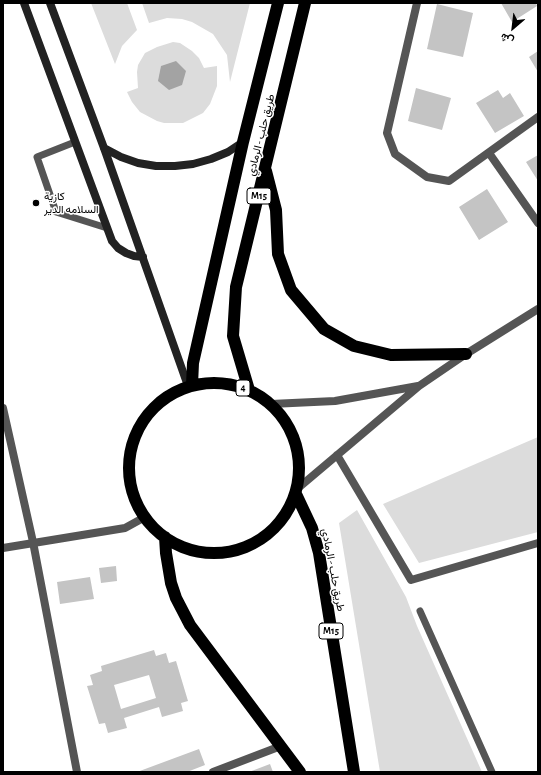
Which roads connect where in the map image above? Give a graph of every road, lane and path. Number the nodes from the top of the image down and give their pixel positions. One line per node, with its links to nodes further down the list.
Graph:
1 (24, 3): 7 (main road)
2 (50, 3): 9 (main road)
3 (278, 3): 8 (highway, طريق حلب - الرمادي / M15)
4 (305, 3): 11 (highway, طريق حلب - الرمادي / M15)
5 (417, 3): 10 (street)
6 (538, 118): 10 (street)
7 (75, 142): 13 (main road); 13 (lane)
8 (243, 142): 9 (main road); 17 (highway, طريق حلب - الرمادي / M15)
9 (104, 148): 14 (main road)
10 (489, 153): 12 (street)
11 (266, 169): 16 (highway); 19 (highway, طريق حلب - الرمادي / M15)
12 (538, 223)
13 (107, 228): 14 (main road)
14 (143, 257): 17 (main road)
15 (538, 309): 16 (street)
16 (466, 354): 18 (street)
17 (190, 386): 19 (highway, 4); 24 (highway, 4)
18 (418, 386): 20 (street); 22 (street)
19 (249, 390): 20 (highway, 4)
20 (271, 404): 23 (highway, 4)
21 (3, 408): 26 (street)
22 (337, 455): 23 (street); 27 (street)
23 (297, 492): 25 (highway, 4); 34 (highway, طريق حلب - الرمادي / M15)
24 (145, 517): 25 (highway, 4); 26 (street)
25 (166, 537): 30 (highway)
26 (33, 542): 28 (street); 31 (street)
27 (538, 543)
28 (3, 548)
29 (420, 611): 35 (lane)
30 (281, 746): 32 (street); 33 (highway)
31 (77, 772)
32 (214, 772)
33 (300, 772)
34 (354, 772)
35 (492, 772)

